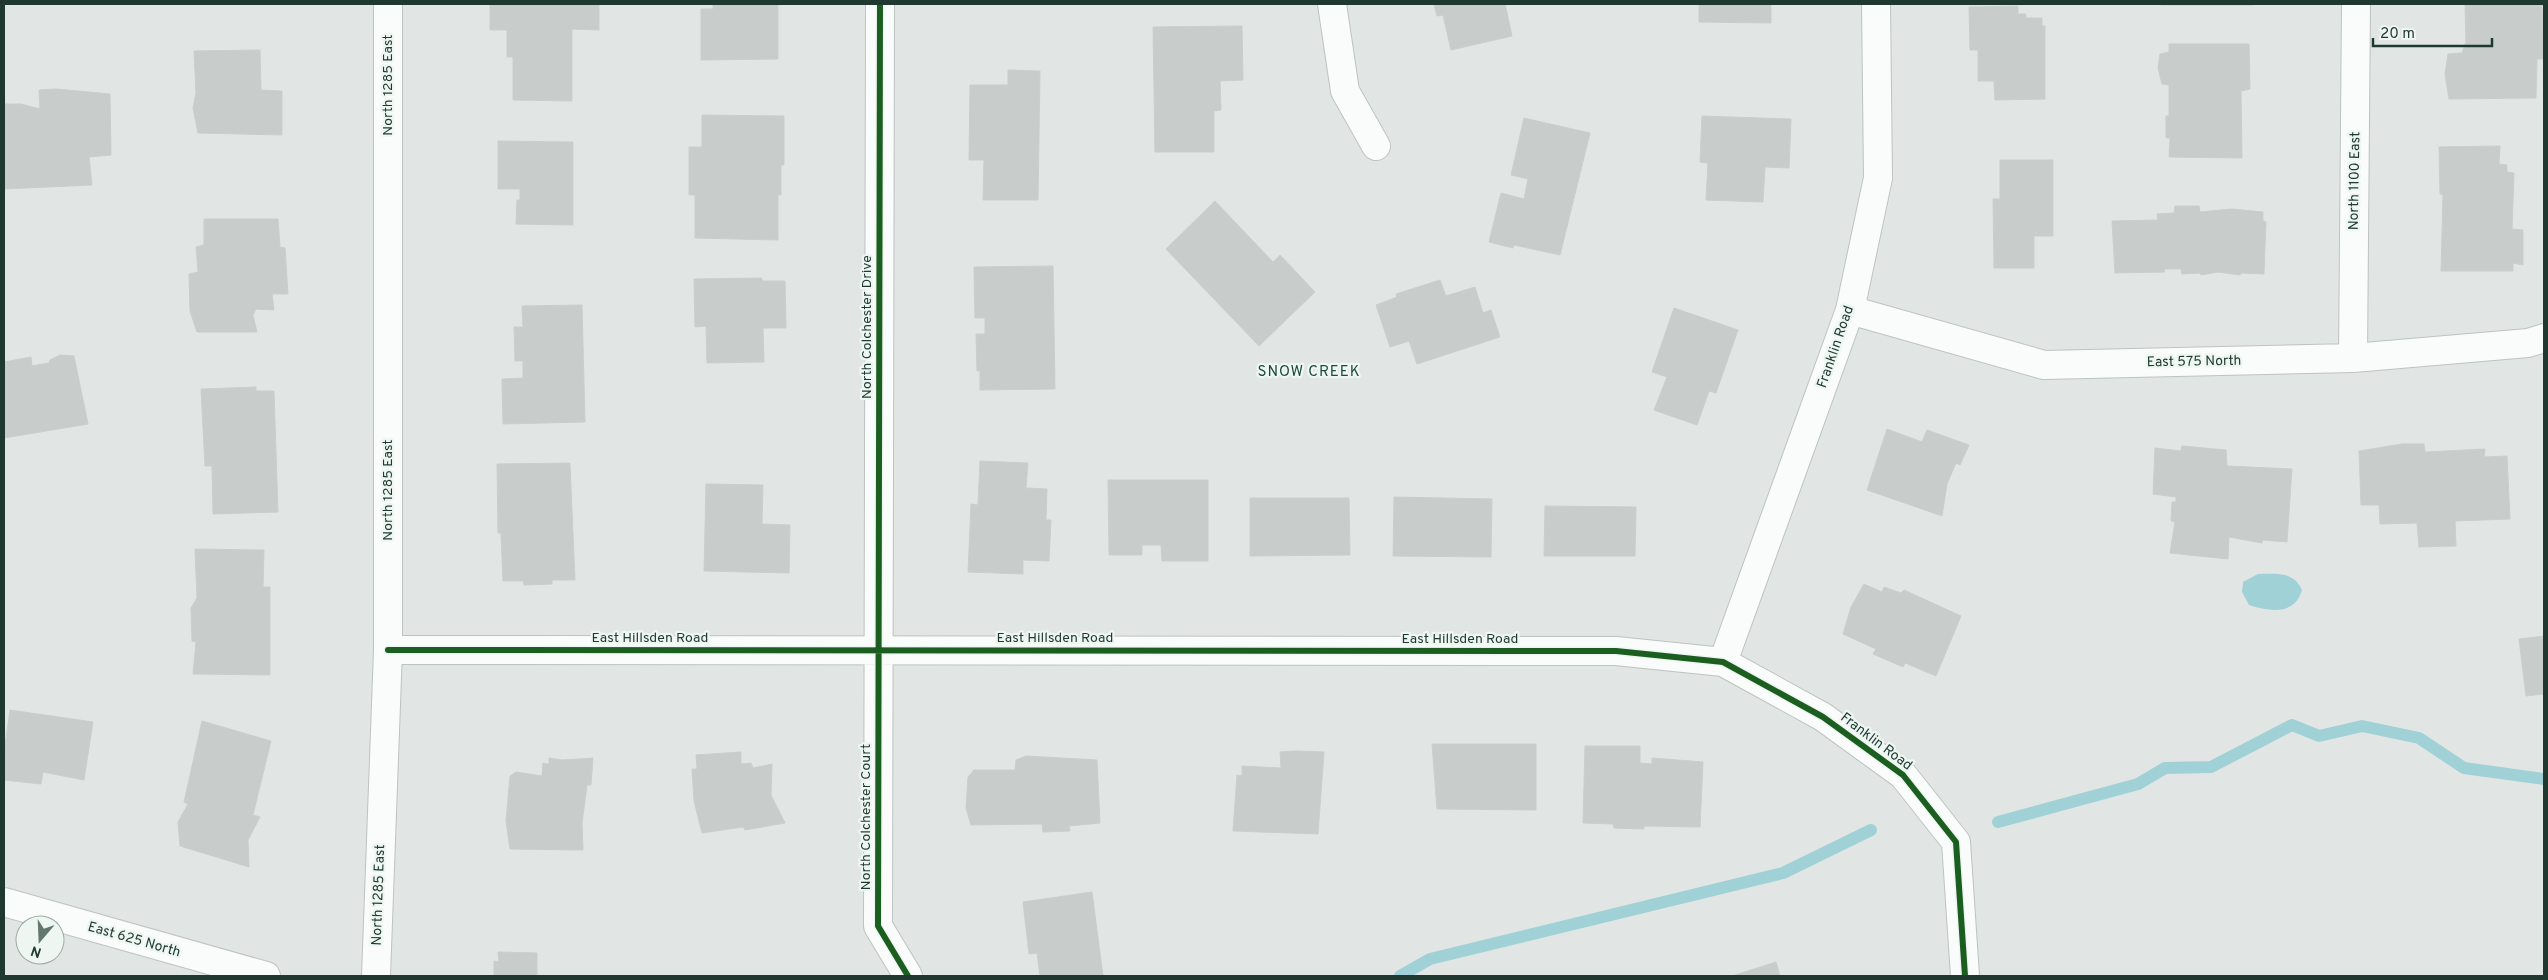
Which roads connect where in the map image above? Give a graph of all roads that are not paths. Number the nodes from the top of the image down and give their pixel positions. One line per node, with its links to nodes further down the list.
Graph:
1 (388, 4): 10 (street, North 1285 East)
2 (880, 4): 11 (street, North Colchester Drive)
3 (1332, 4): 6 (street)
4 (1876, 4): 7 (street, Franklin Road)
5 (2356, 4): 9 (street, North 1100 East)
6 (1376, 146)
7 (1850, 310): 9 (street, East 575 North); 12 (street, Franklin Road)
8 (2544, 338): 9 (street, East 575 North)
9 (2353, 358)
10 (388, 650): 11 (street, East Hillsden Road); 15 (street, North 1285 East)
11 (879, 650): 12 (street, East Hillsden Road); 16 (street, North Colchester Court)
12 (1723, 662): 17 (street, Franklin Road)
13 (4, 902): 14 (street, East 625 North)
14 (266, 976)
15 (376, 976)
16 (908, 976)
17 (1965, 976)

